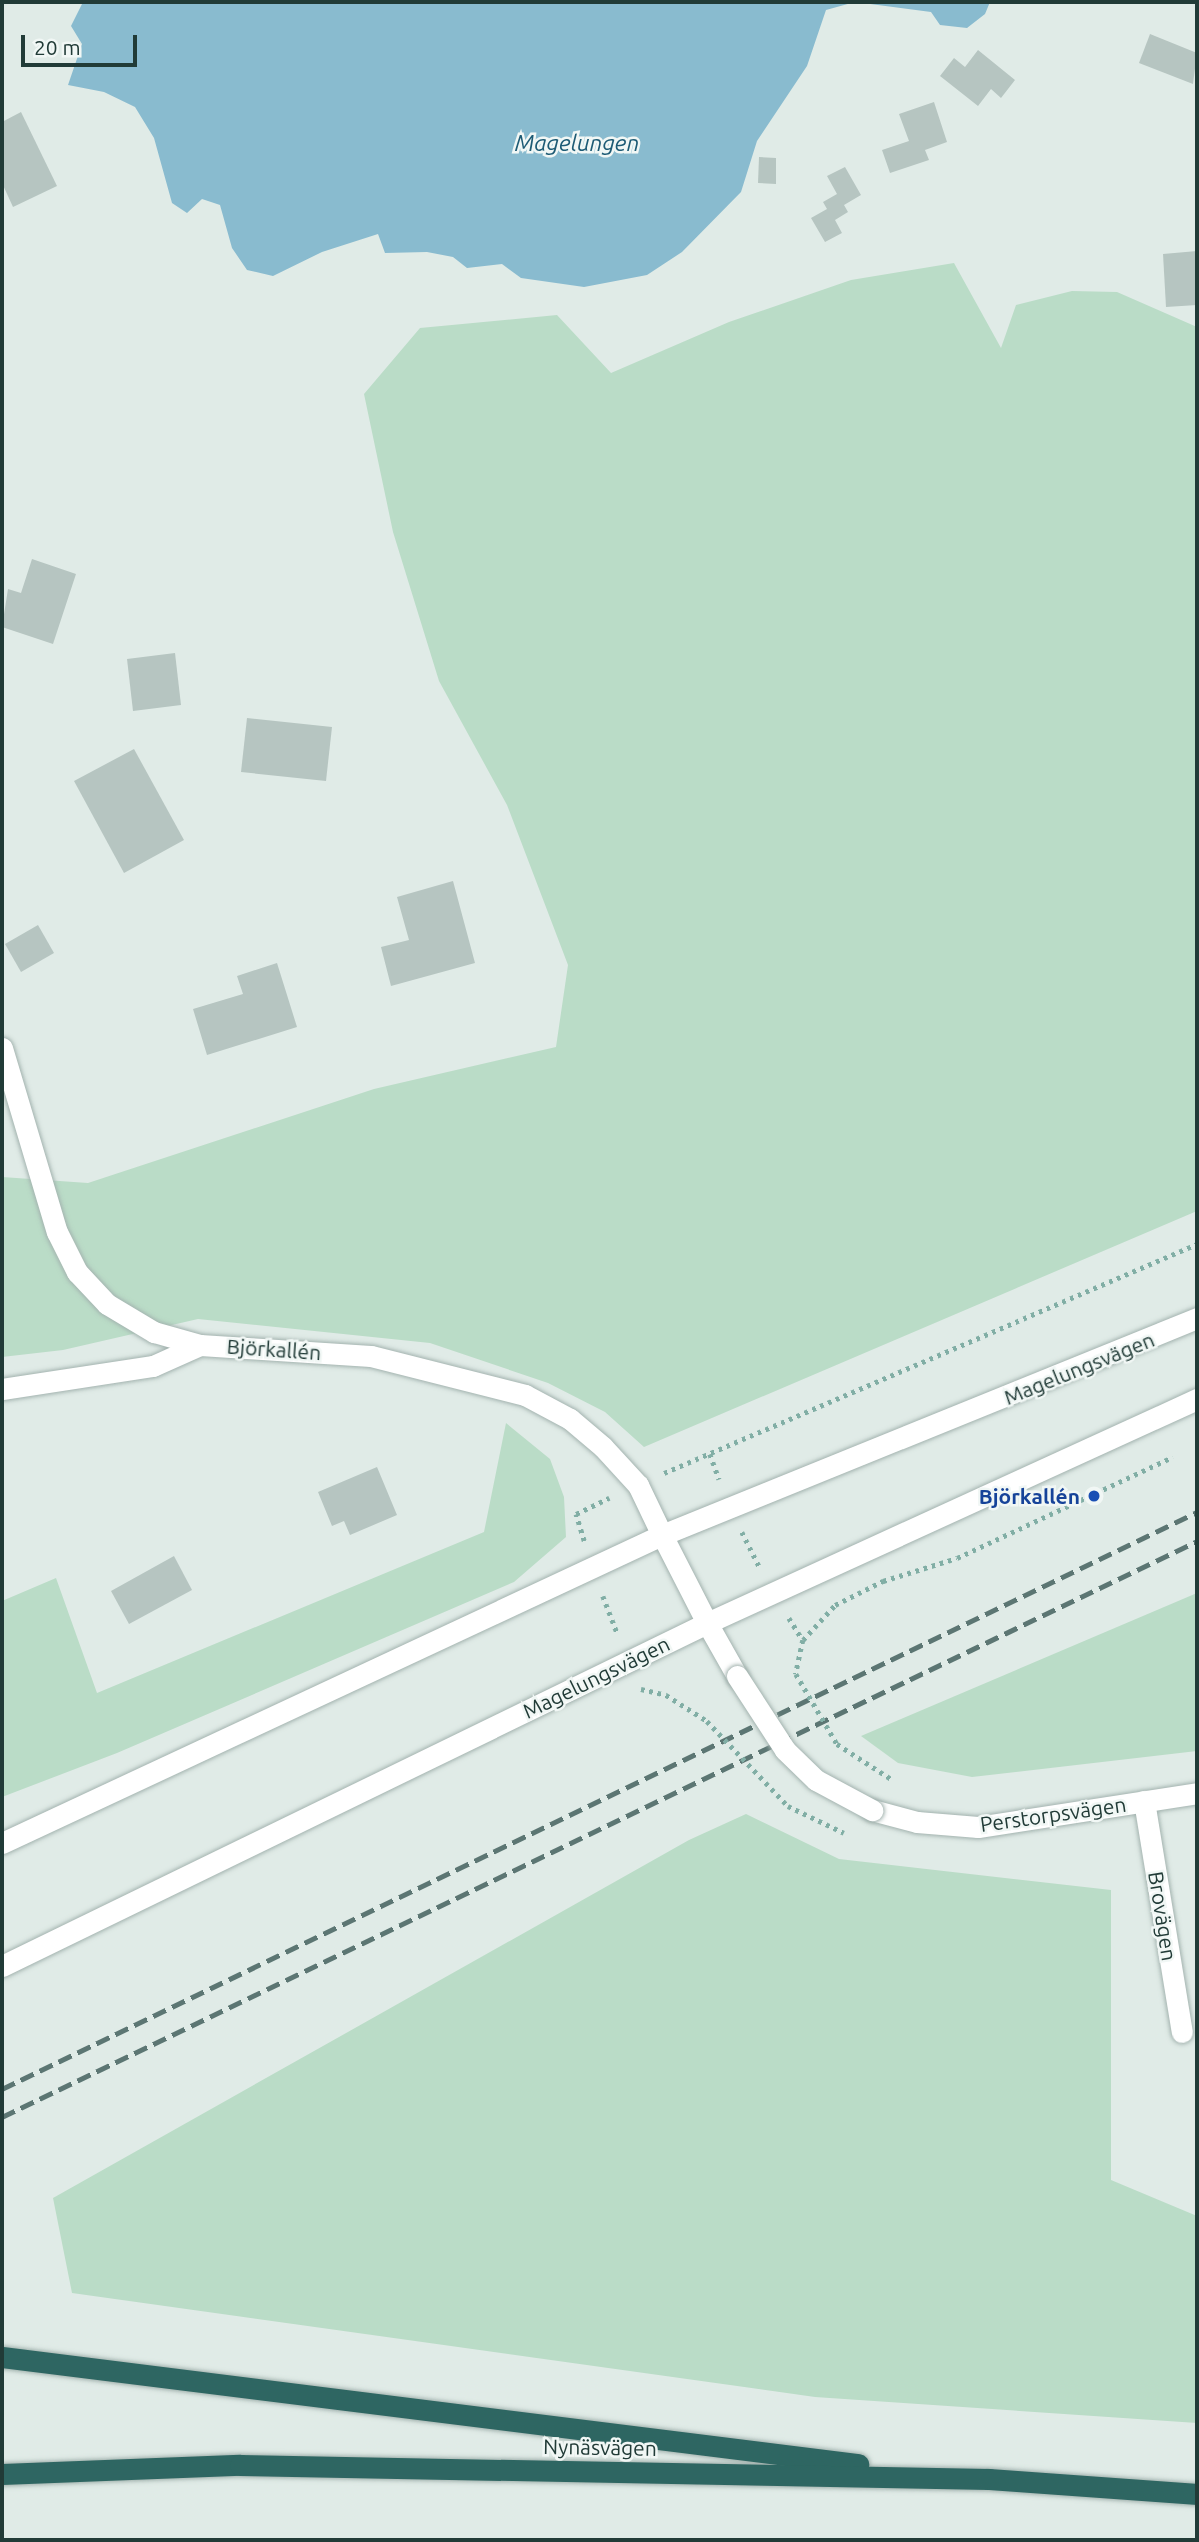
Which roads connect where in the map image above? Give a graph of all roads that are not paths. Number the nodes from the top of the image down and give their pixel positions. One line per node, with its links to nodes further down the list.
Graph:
1 (2, 1048): 3 (main road, Björkallén)
2 (1197, 1318): 6 (main road, Magelungsvägen)
3 (200, 1345): 4 (main road); 6 (main road, Björkallén)
4 (2, 1389)
5 (1197, 1399): 7 (main road, Magelungsvägen)
6 (662, 1535): 7 (main road, Björkallén); 10 (main road, Magelungsvägen)
7 (707, 1623): 9 (main road, Perstorpsvägen, bridge); 11 (main road, Magelungsvägen)
8 (1197, 1793): 9 (main road, Perstorpsvägen)
9 (1144, 1801): 12 (main road, Brovägen)
10 (2, 1843)
11 (2, 1966)
12 (1182, 2032)
13 (2, 2357): 15 (highway)
14 (2, 2474): 15 (highway, Nynäsvägen)
15 (989, 2479): 16 (highway, Nynäsvägen)
16 (1197, 2494)

